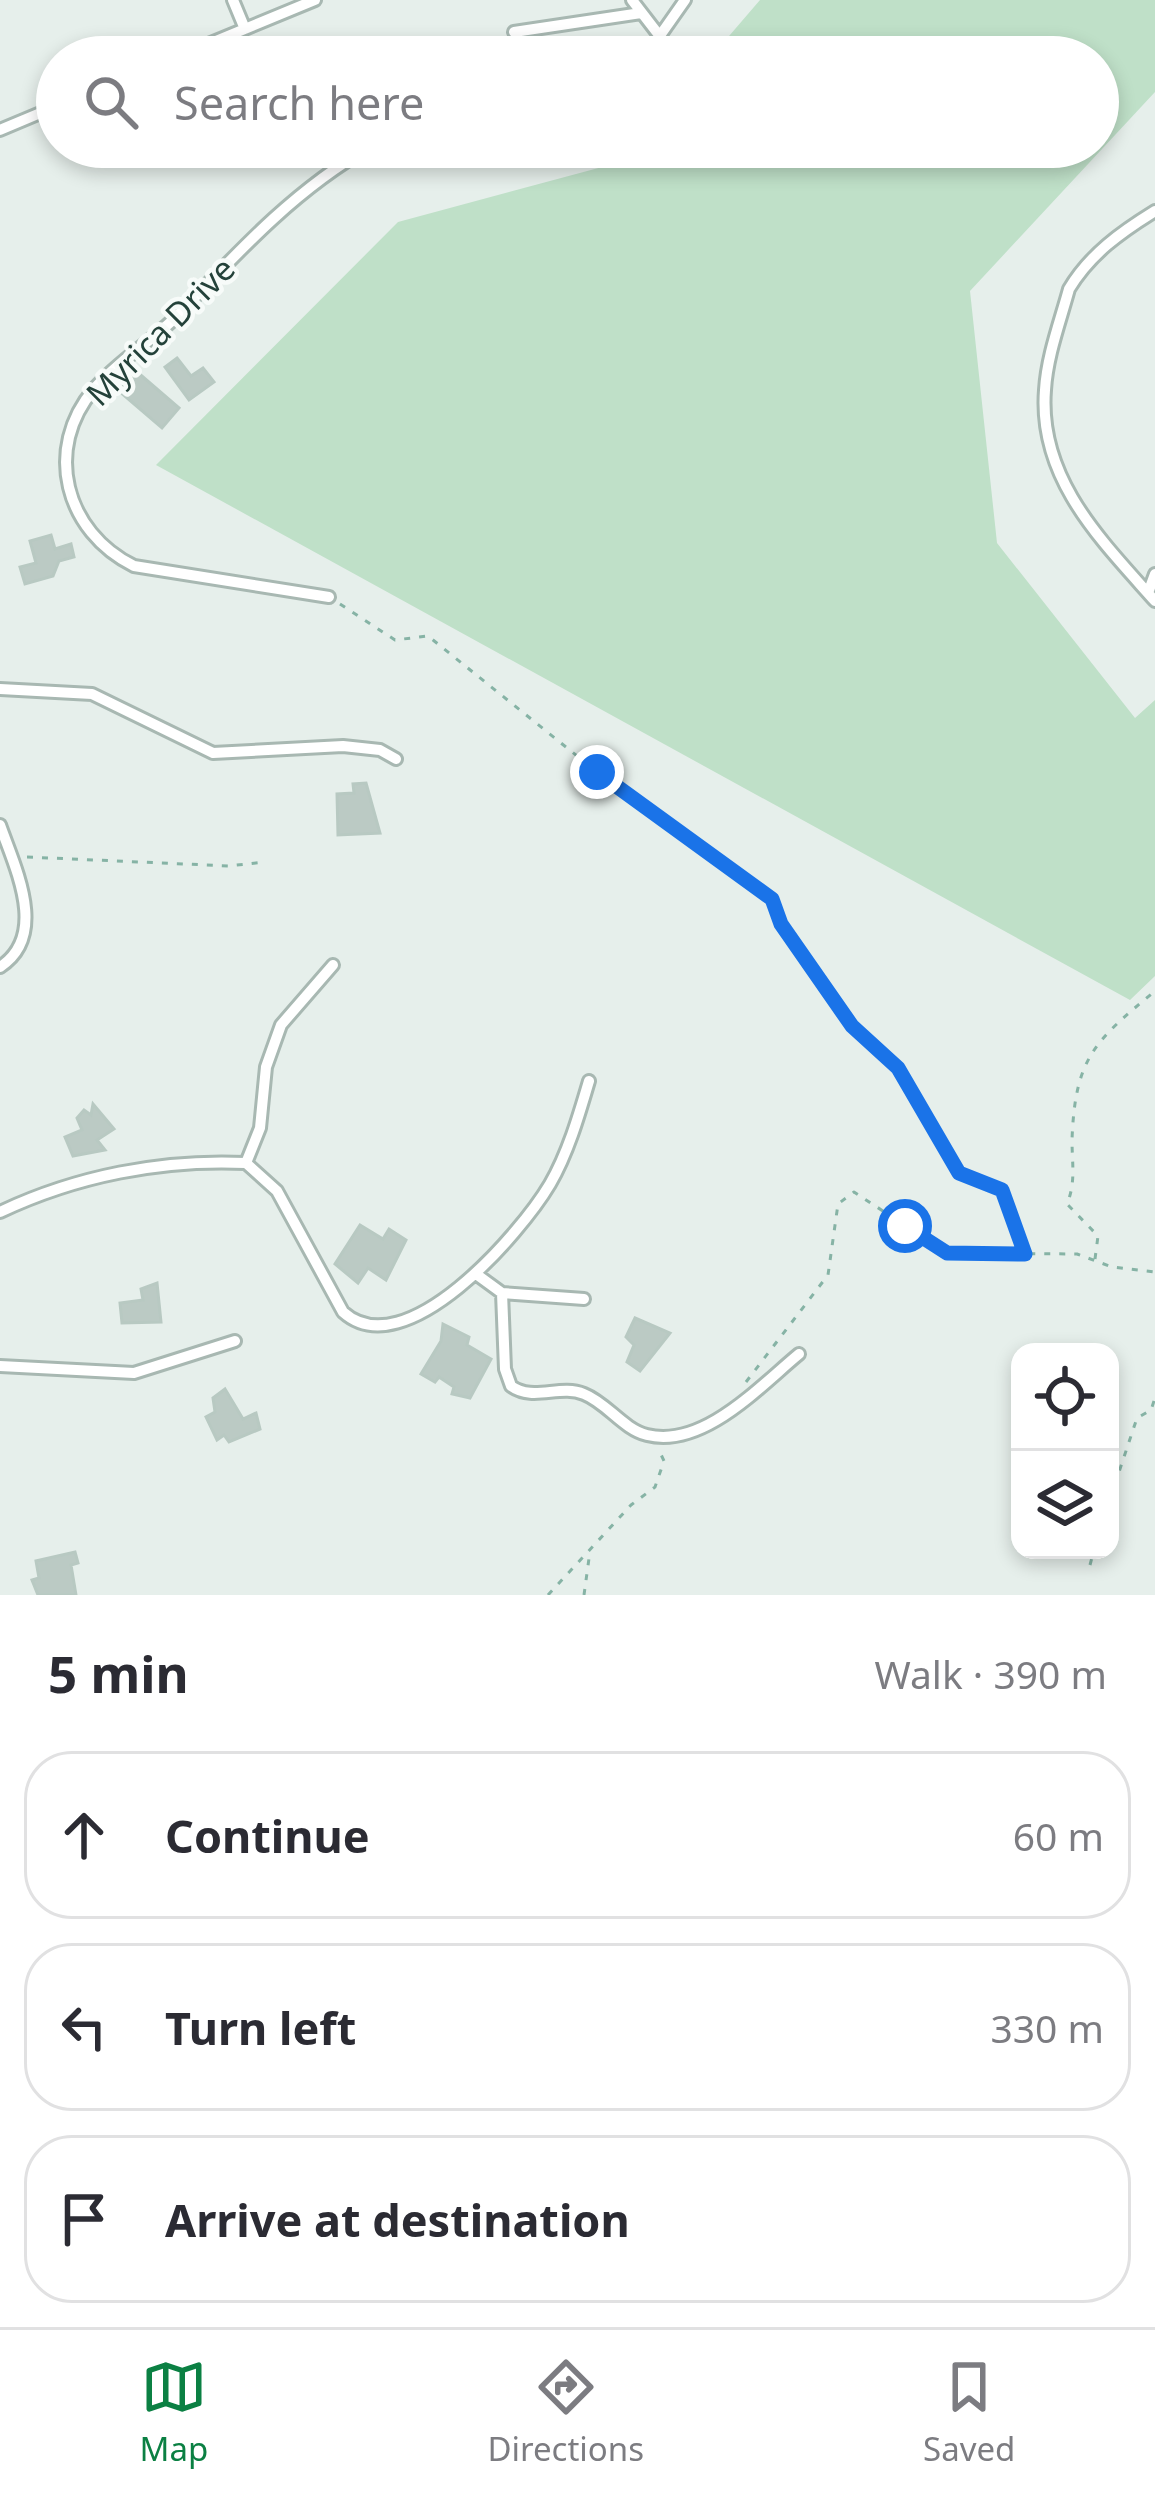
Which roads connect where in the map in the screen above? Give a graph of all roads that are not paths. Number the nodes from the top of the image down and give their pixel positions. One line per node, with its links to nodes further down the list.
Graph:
1 (232, 0): 6 (street)
2 (314, 0): 6 (street)
3 (632, 0): 5 (street)
4 (685, 0): 10 (street)
5 (641, 13): 7 (street); 9 (street)
6 (245, 29): 8 (street)
7 (514, 32)
8 (228, 36)
9 (660, 36)
10 (663, 36)
11 (36, 115): 12 (street)
12 (0, 130)
13 (338, 168): 16 (street, Myrica Drive)
14 (1155, 211): 17 (street)
15 (1155, 574): 17 (street)
16 (329, 597)
17 (1152, 597)
18 (0, 689): 19 (street)
19 (396, 759)
20 (0, 825): 22 (street)
21 (333, 965): 24 (street)
22 (0, 968)
23 (589, 1081): 26 (street)
24 (246, 1163): 25 (street); 26 (street)
25 (0, 1212)
26 (476, 1274): 27 (street)
27 (502, 1293): 28 (street); 30 (street)
28 (584, 1299)
29 (235, 1341): 31 (street)
30 (800, 1354)
31 (0, 1366)

